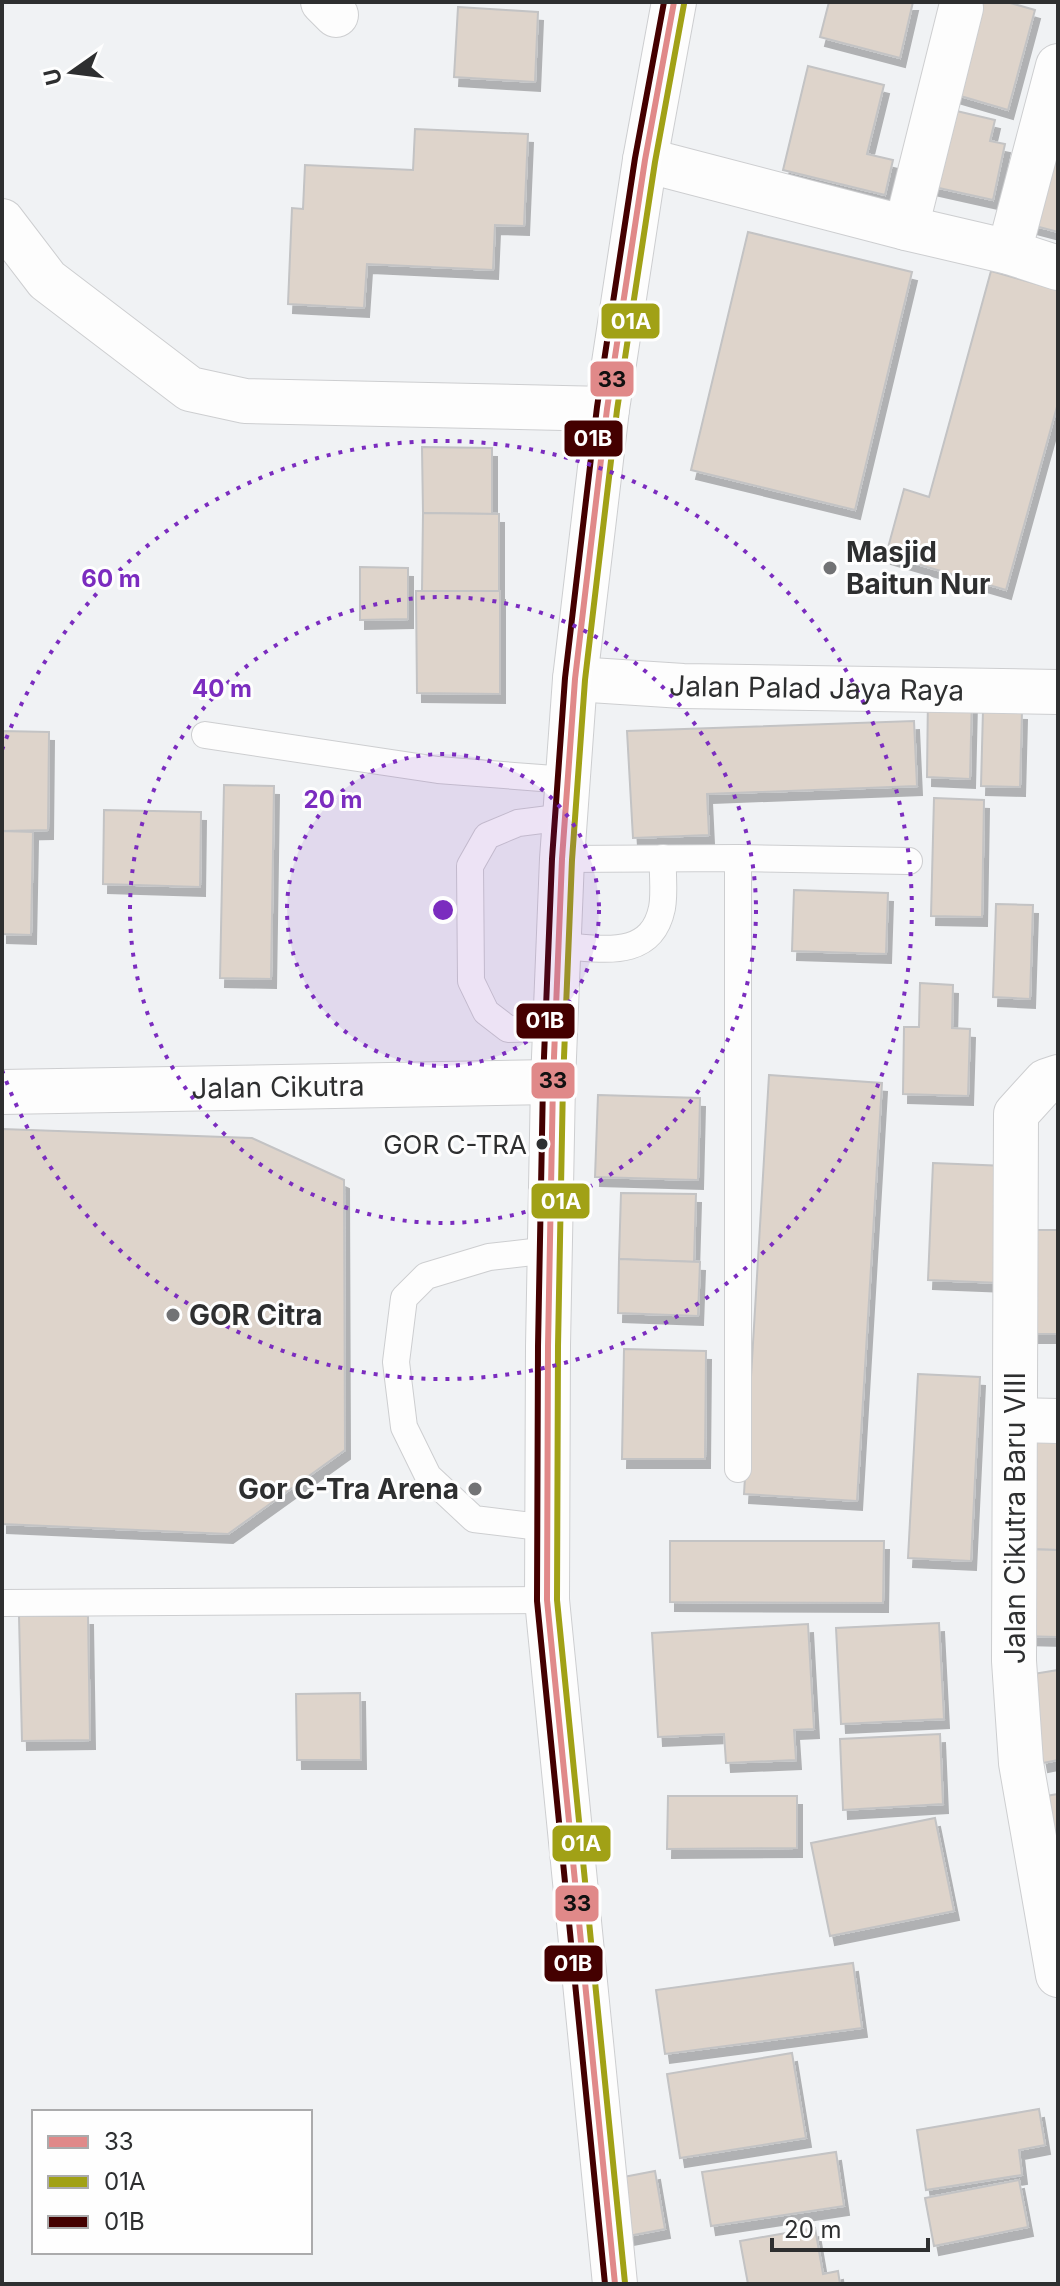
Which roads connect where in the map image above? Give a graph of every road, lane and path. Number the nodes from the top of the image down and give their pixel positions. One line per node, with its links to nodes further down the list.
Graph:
1 (674, 2): 4 (street)
2 (961, 8): 6 (street)
3 (1058, 66): 7 (street)
4 (645, 160): 6 (street); 9 (street)
5 (2, 221): 9 (street)
6 (906, 228): 7 (street)
7 (1009, 252): 8 (street)
8 (1058, 268)
9 (607, 409): 10 (street)
10 (575, 679): 11 (street, Jalan Palad Jaya Raya); 13 (street)
11 (1058, 692)
12 (205, 735): 13 (lane)
13 (565, 819): 14 (lane); 17 (street); 18 (lane)
14 (663, 858): 15 (lane); 17 (lane)
15 (738, 858): 16 (lane); 25 (lane)
16 (909, 861)
17 (559, 946): 18 (street)
18 (555, 1028): 20 (street)
19 (1058, 1077): 23 (street, Jalan Cikutra Baru VIII)
20 (553, 1082): 21 (street, Jalan Cikutra); 22 (street)
21 (2, 1092)
22 (550, 1250): 26 (street); 26 (lane)
23 (1015, 1420): 24 (street); 29 (street, Jalan Cikutra Baru VIII)
24 (1058, 1421)
25 (738, 1469)
26 (548, 1528): 27 (street)
27 (547, 1600): 28 (lane); 30 (street)
28 (2, 1603)
29 (1058, 1975)
30 (615, 2284)

